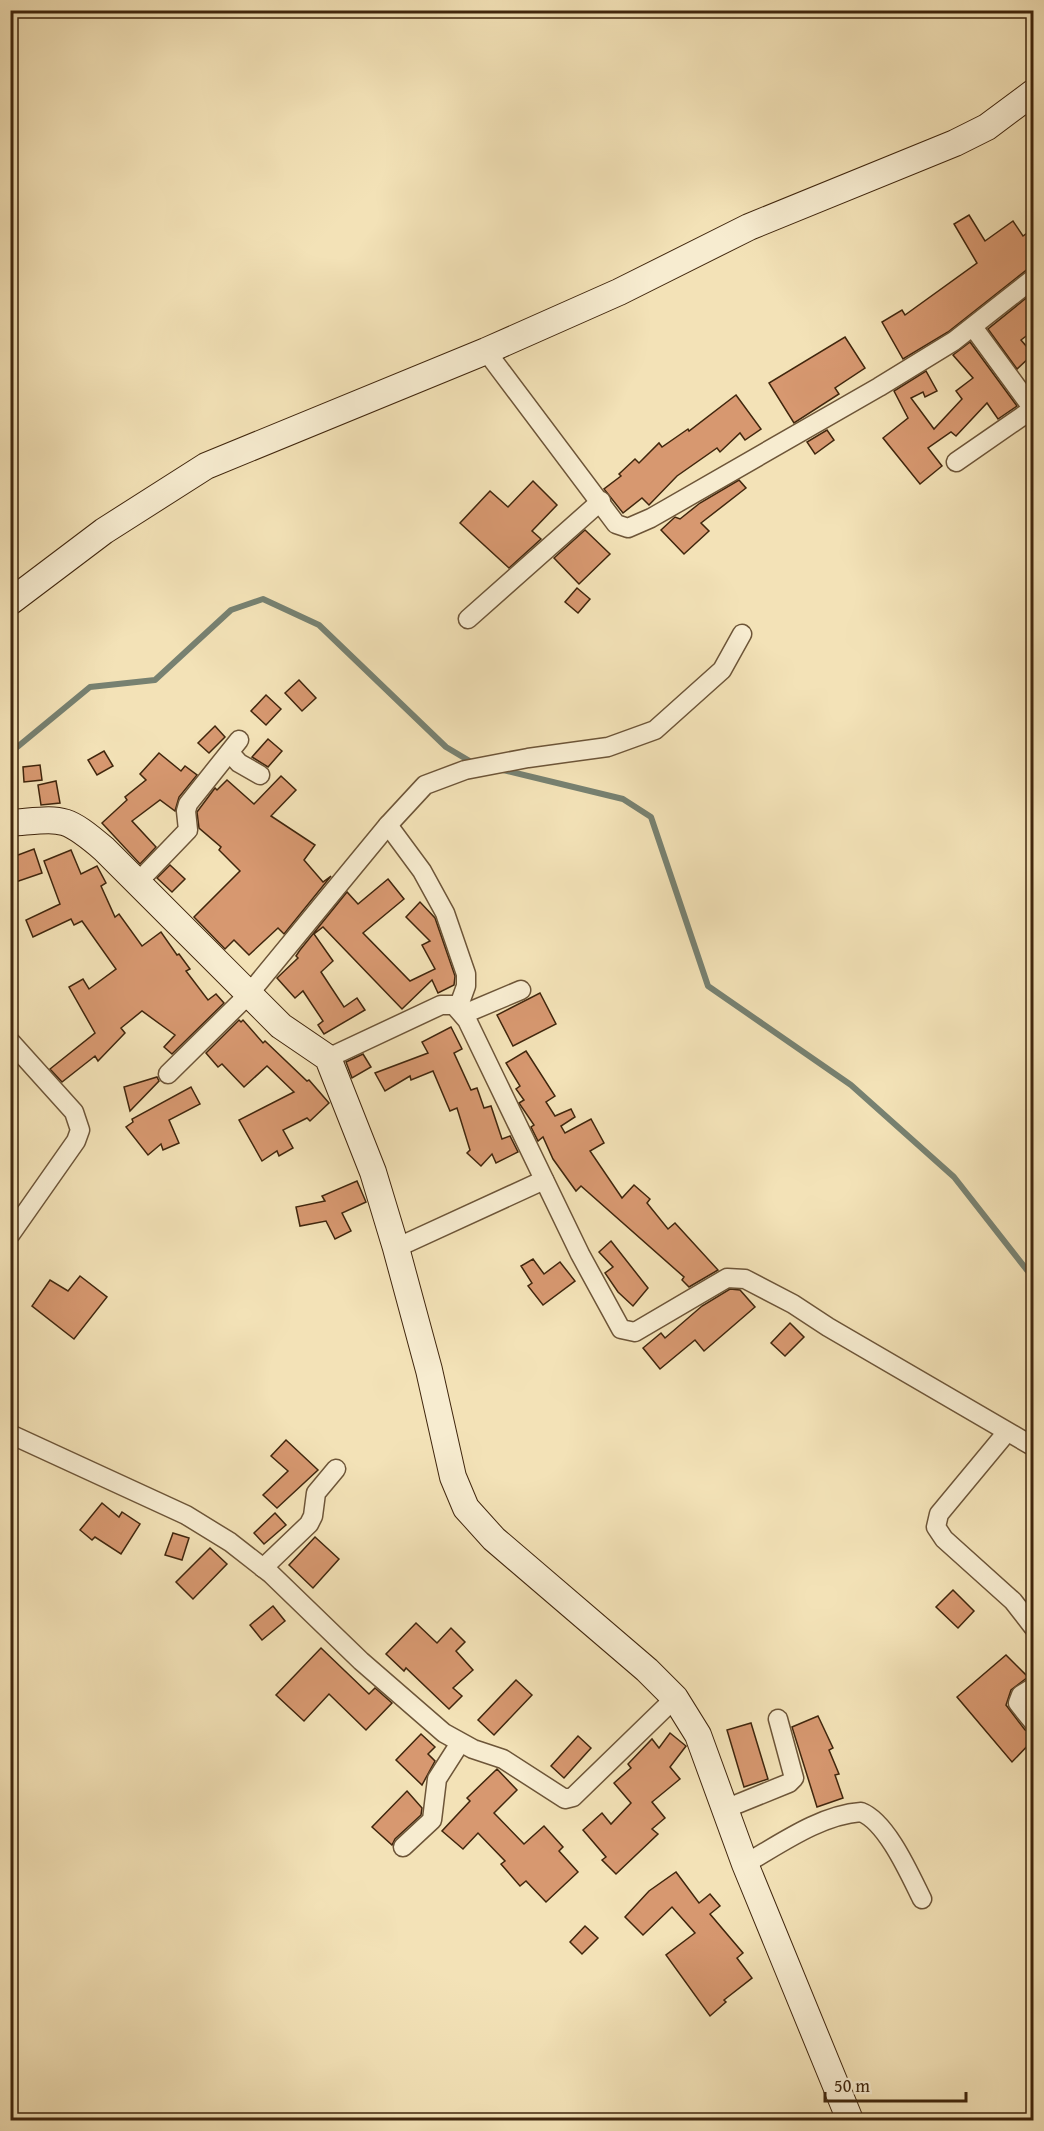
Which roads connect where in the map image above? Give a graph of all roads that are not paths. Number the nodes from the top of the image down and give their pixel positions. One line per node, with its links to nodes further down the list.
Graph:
1 (1034, 92): 4 (street)
2 (1034, 278): 3 (street)
3 (973, 327): 5 (street); 7 (street)
4 (486, 351): 7 (street); 8 (street)
5 (1033, 408): 6 (street)
6 (956, 462)
7 (601, 501): 9 (street)
8 (10, 602)
9 (468, 619)
10 (742, 634): 13 (street)
11 (260, 775): 14 (street)
12 (10, 823): 14 (street)
13 (388, 825): 16 (street); 17 (street)
14 (138, 882): 16 (street)
15 (521, 990): 17 (street)
16 (248, 995): 19 (street); 20 (street)
17 (461, 1011): 19 (street); 21 (street)
18 (10, 1041): 22 (street)
19 (328, 1058): 23 (street)
20 (168, 1074)
21 (544, 1180): 23 (street); 24 (street)
22 (10, 1235)
23 (396, 1248): 31 (street)
24 (1008, 1432): 26 (street); 29 (street)
25 (10, 1434): 28 (street)
26 (1034, 1447)
27 (336, 1469): 28 (street)
28 (263, 1568): 34 (street)
29 (1034, 1628)
30 (1034, 1687): 33 (street)
31 (675, 1698): 34 (street); 35 (street)
32 (778, 1719): 35 (street)
33 (1034, 1723)
34 (460, 1743): 36 (street)
35 (725, 1809): 37 (street)
36 (403, 1847)
37 (744, 1864): 38 (street); 39 (street)
38 (922, 1899)
39 (850, 2121)

